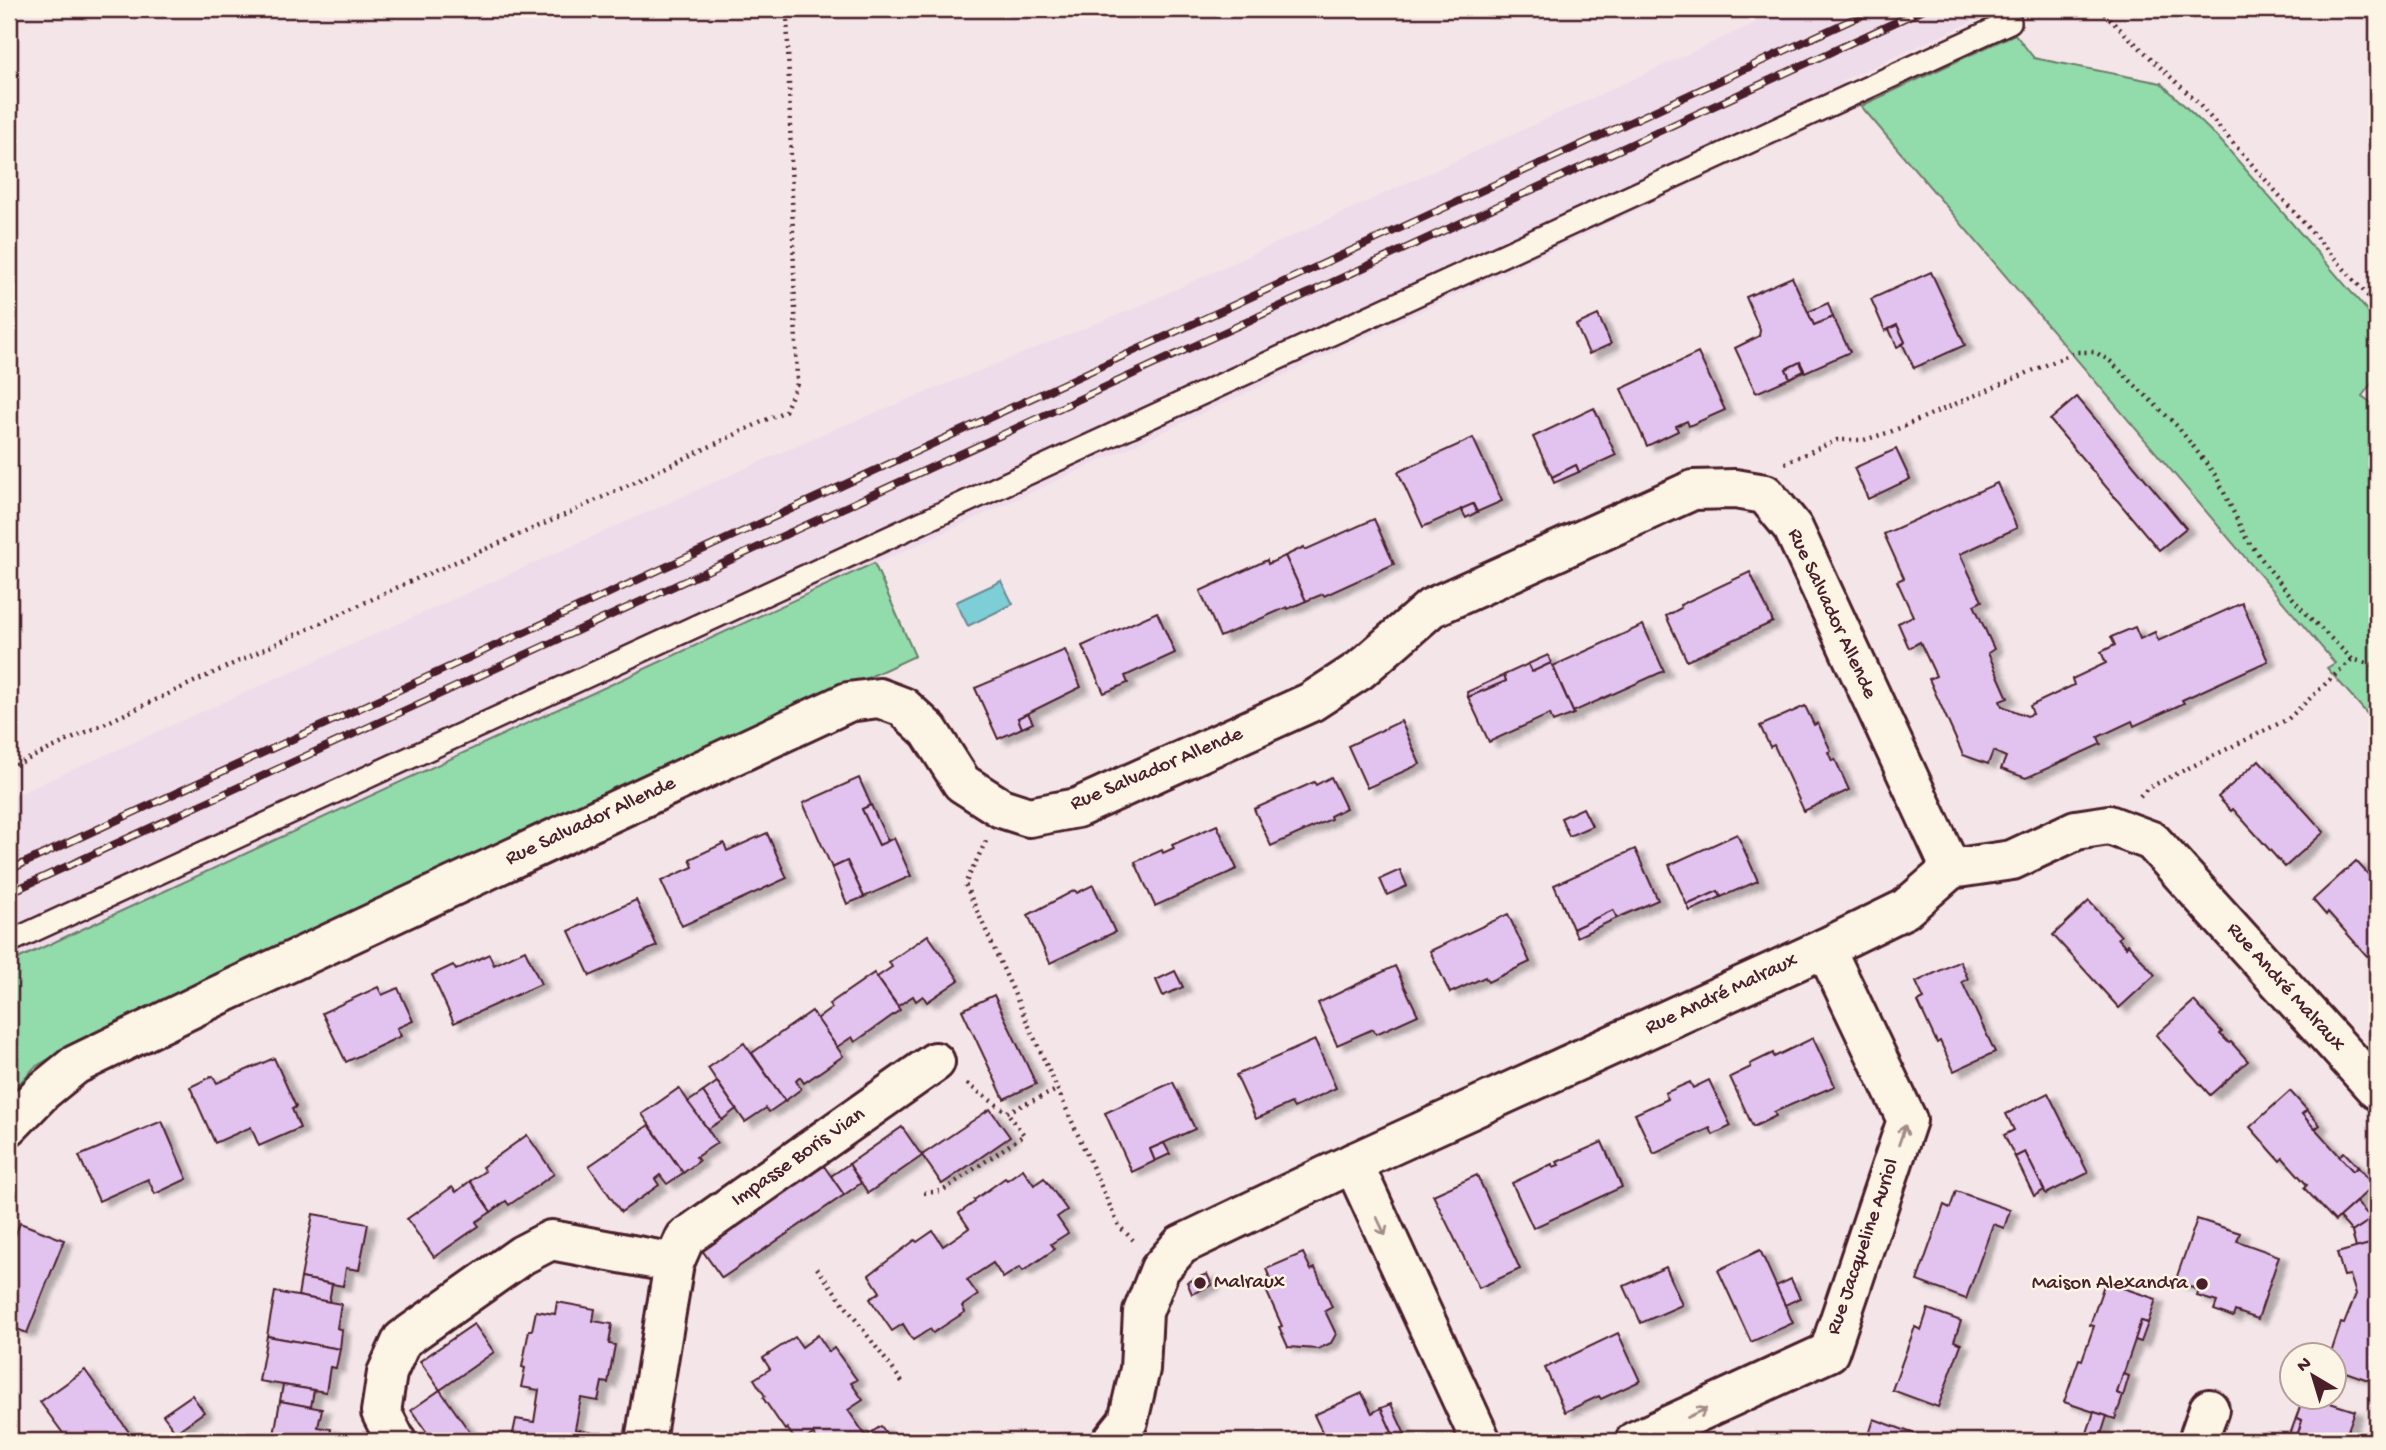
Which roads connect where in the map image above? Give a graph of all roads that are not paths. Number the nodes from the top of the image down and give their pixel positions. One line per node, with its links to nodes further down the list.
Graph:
1 (2010, 22): 3 (lane)
2 (1951, 869): 4 (street, Rue André Malraux); 6 (street, Rue André Malraux); 7 (street, Rue Salvador Allende)
3 (9, 942)
4 (1825, 948): 8 (street, Rue André Malraux); 14 (street, Rue Jacqueline Auriol, one-way to 4)
5 (935, 1062): 9 (street, Impasse Boris Vian)
6 (2377, 1090)
7 (9, 1126)
8 (1353, 1163): 12 (street, Rue André Malraux); 13 (street, one-way to 13)
9 (674, 1263): 10 (street); 11 (street, Impasse Boris Vian)
10 (396, 1441)
11 (645, 1441)
12 (1112, 1441)
13 (1481, 1441)
14 (1635, 1441)

